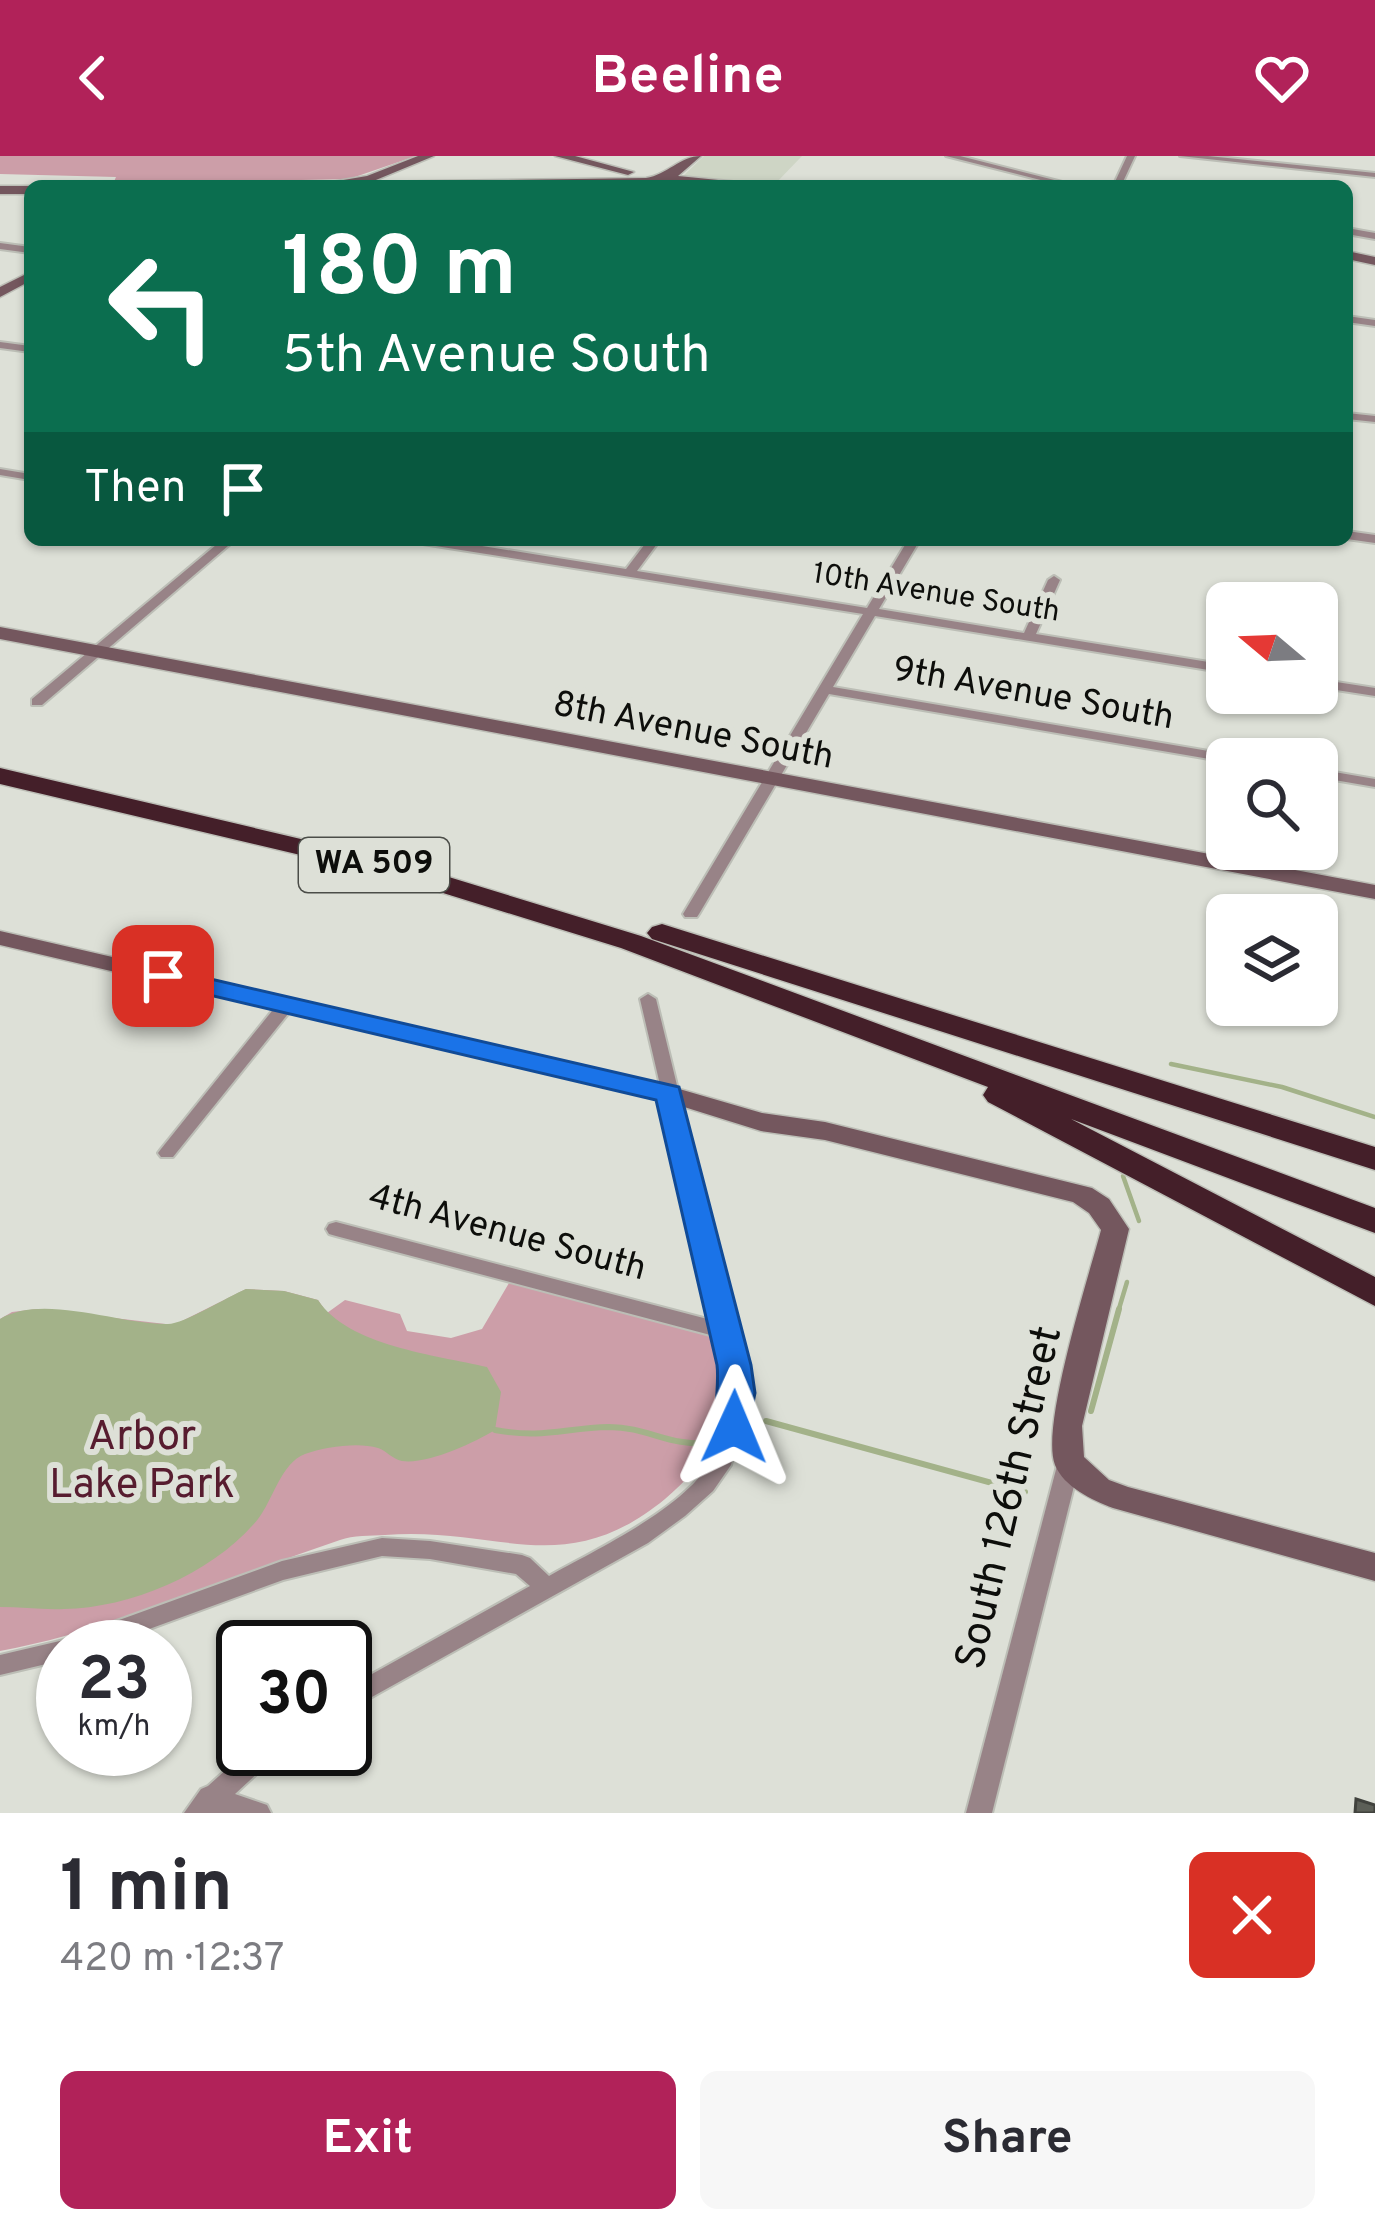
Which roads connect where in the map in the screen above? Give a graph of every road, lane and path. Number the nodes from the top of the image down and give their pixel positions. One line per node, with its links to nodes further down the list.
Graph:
1 (428, 156): 10 (street)
2 (561, 156): 9 (street)
3 (694, 156): 9 (street)
4 (950, 156): 13 (street)
5 (1184, 156): 7 (street)
6 (1350, 156): 7 (street)
7 (1345, 172): 8 (street)
8 (1375, 175)
9 (668, 178): 11 (street); 12 (street)
10 (363, 180)
11 (590, 180)
12 (694, 180)
13 (1049, 180)
14 (0, 345): 15 (street)
15 (14, 347): 16 (street); 17 (street)
16 (24, 348)
17 (0, 356)
18 (223, 546): 27 (street)
19 (462, 546): 22 (street, 10th Avenue South)
20 (649, 546): 22 (street)
21 (911, 546): 24 (street)
22 (629, 572): 24 (street, 10th Avenue South)
23 (1054, 580): 26 (street)
24 (873, 611): 26 (street, 10th Avenue South); 30 (street)
25 (0, 633): 27 (street, 8th Avenue South)
26 (1028, 637): 28 (street, 10th Avenue South)
27 (95, 651): 32 (street); 37 (street, 8th Avenue South)
28 (1206, 666)
29 (1338, 686): 31 (street)
30 (824, 689): 33 (street, 9th Avenue South); 37 (street)
31 (1375, 692)
32 (37, 702)
33 (1206, 755)
34 (0, 762): 40 (highway, WA 509)
35 (0, 776): 42 (highway, WA 509)
36 (1338, 777): 38 (street)
37 (772, 780): 39 (street, 8th Avenue South); 40 (street)
38 (1375, 783)
39 (1375, 892)
40 (692, 929): 47 (highway); 48 (highway, WA 509)
41 (0, 938): 44 (street)
42 (740, 983): 49 (highway, WA 509); 51 (highway)
43 (648, 999): 45 (street)
44 (286, 1005): 45 (street); 46 (street)
45 (669, 1094): 52 (street); 53 (street, South 126th Street)
46 (167, 1153)
47 (1375, 1159)
48 (1375, 1201)
49 (1375, 1221)
50 (336, 1229): 52 (street, 4th Avenue South)
51 (1375, 1293)
52 (728, 1333): 55 (street)
53 (1069, 1462): 54 (street); 63 (street, South 126th Street)
54 (1375, 1567)
55 (547, 1588): 56 (street); 59 (street)
56 (148, 1620)
57 (36, 1656): 58 (street)
58 (0, 1665)
59 (372, 1686)
60 (236, 1776): 61 (street)
61 (203, 1805): 62 (street)
62 (258, 1813)
63 (979, 1813)

